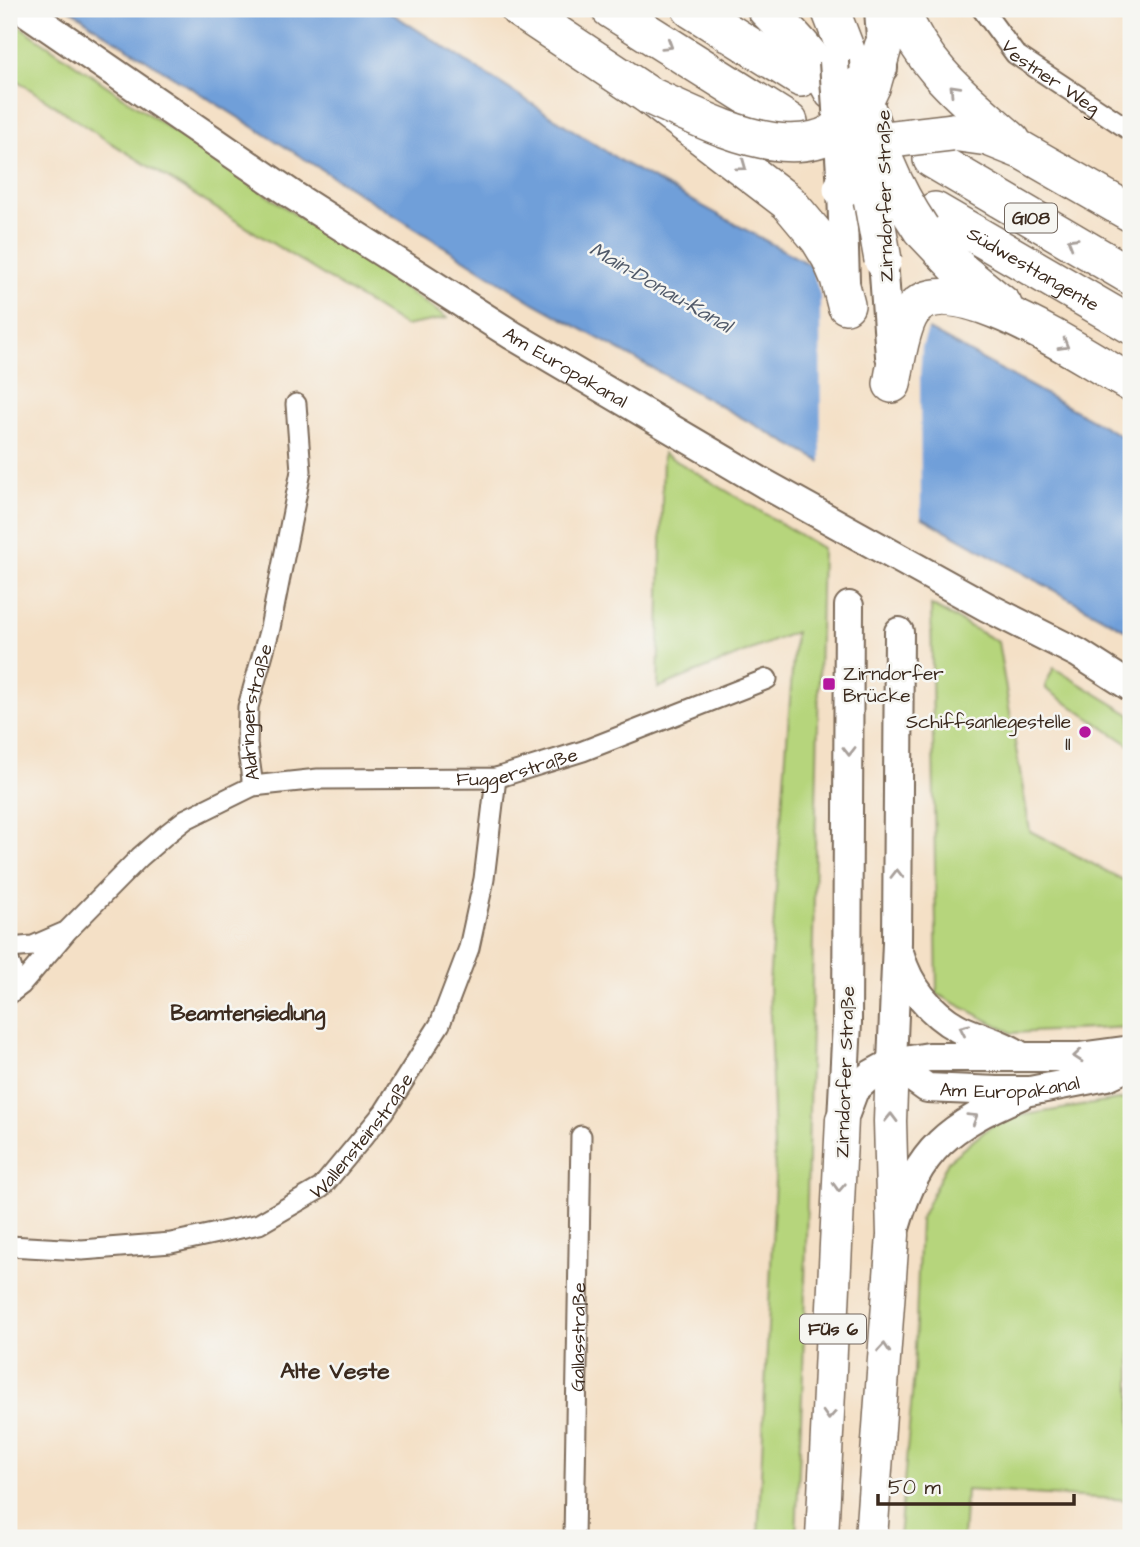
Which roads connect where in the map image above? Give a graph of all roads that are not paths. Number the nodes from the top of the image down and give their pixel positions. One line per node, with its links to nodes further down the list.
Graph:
1 (22, 9): 33 (main road, Am Europakanal)
2 (519, 9): 12 (highway)
3 (610, 9): 14 (highway, one-way to 14)
4 (691, 9): 11 (highway)
5 (766, 9): 13 (highway)
6 (830, 9): 13 (highway)
7 (879, 9): 10 (main road)
8 (900, 9): 18 (highway, one-way to 8)
9 (982, 9): 15 (street, Vestner Weg)
10 (883, 47): 13 (highway)
11 (801, 78)
12 (643, 92): 13 (highway, bridge); 24 (highway, one-way to 24, bridge)
13 (854, 95): 17 (highway, bridge); 19 (main road, Zirndorfer Straße, bridge)
14 (789, 121)
15 (1131, 131)
16 (942, 146): 17 (highway, bridge); 18 (highway); 23 (highway, G108, one-way to 16)
17 (877, 150): 19 (highway, bridge); 22 (highway, bridge); 25 (highway, bridge)
18 (1023, 151): 21 (highway)
19 (842, 189): 24 (main road, Zirndorfer Straße)
20 (935, 211): 26 (highway, Südwesttangente / G108)
21 (1131, 213)
22 (883, 260): 28 (main road, Zirndorfer Straße)
23 (1131, 275)
24 (846, 305)
25 (1023, 321): 27 (highway, one-way to 27); 28 (highway)
26 (1131, 325)
27 (1118, 376)
28 (892, 383)
29 (296, 404): 35 (street, Aldringerstraße)
30 (849, 606): 47 (main road, Zirndorfer Straße, one-way to 47)
31 (899, 632): 37 (main road, one-way to 31)
32 (767, 679): 34 (street, Fuggerstraße)
33 (1131, 687)
34 (496, 778): 35 (street, Fuggerstraße); 50 (street, Wallensteinstraße)
35 (253, 786): 36 (street, Aldringerstraße)
36 (67, 931): 38 (street, Aldringerstraße); 41 (street, Aldringerstraße)
37 (897, 942): 43 (main road, one-way to 37); 44 (main road, FÜs 6)
38 (9, 948)
39 (9, 961): 40 (street)
40 (9, 987)
41 (9, 993)
42 (1131, 1050): 43 (main road, Am Europakanal, one-way to 43)
43 (1025, 1059): 44 (main road, Am Europakanal)
44 (892, 1063): 46 (main road, Am Europakanal); 47 (main road, Am Europakanal); 49 (main road, FÜs 6, one-way to 44)
45 (1131, 1065): 46 (main road, Am Europakanal)
46 (1030, 1091): 49 (main road, one-way to 46)
47 (842, 1119): 52 (main road, Zirndorfer Straße / FÜs 6, one-way to 52)
48 (581, 1136): 51 (street, Gallasstraße)
49 (893, 1235): 53 (main road, FÜs 6, one-way to 49)
50 (9, 1246)
51 (574, 1538)
52 (822, 1538)
53 (871, 1538)

